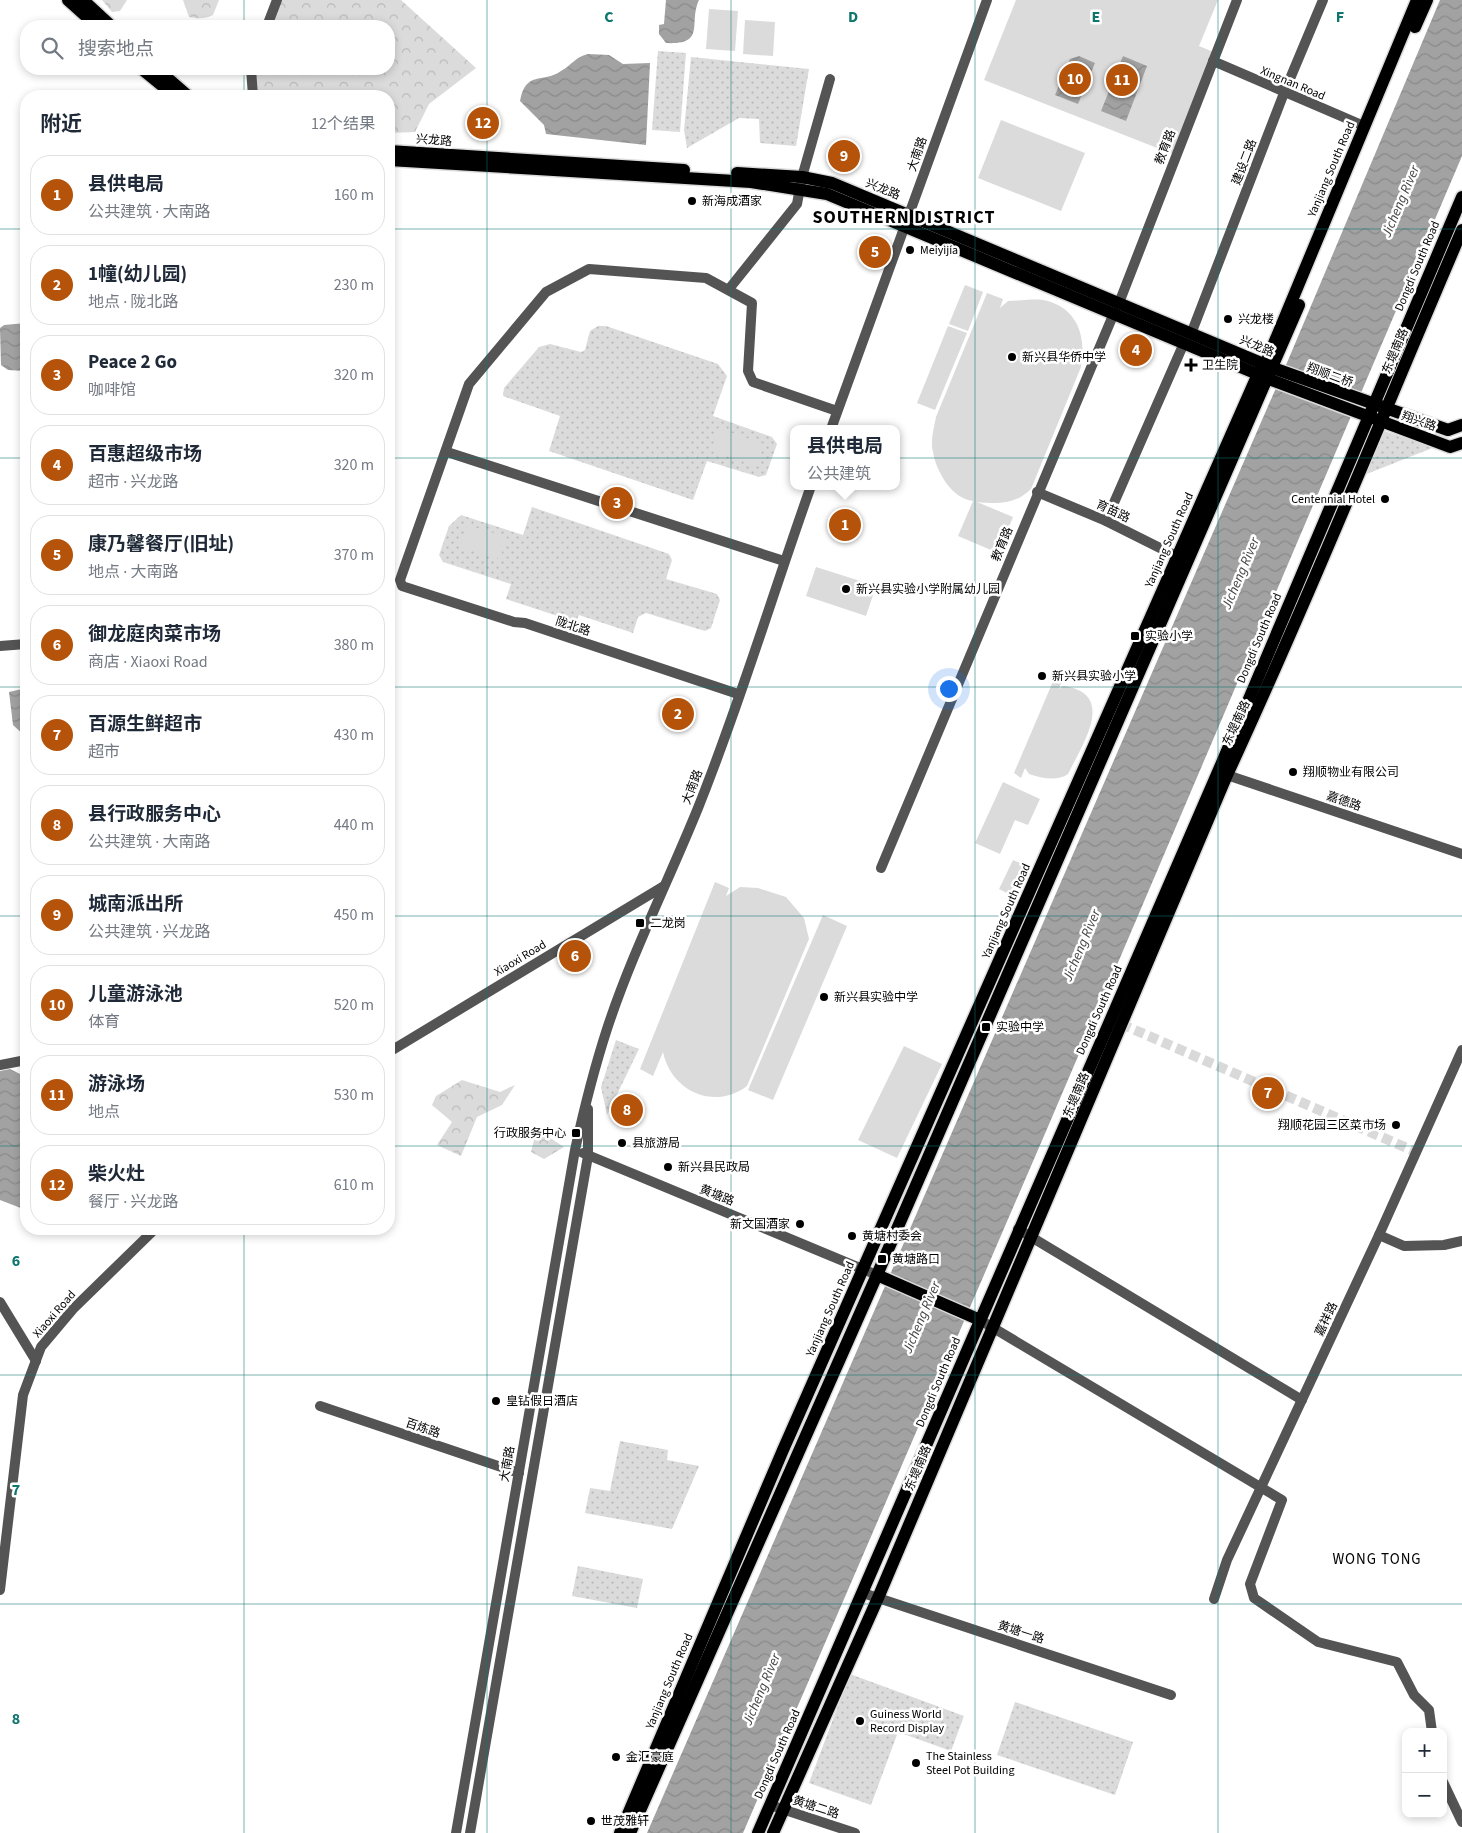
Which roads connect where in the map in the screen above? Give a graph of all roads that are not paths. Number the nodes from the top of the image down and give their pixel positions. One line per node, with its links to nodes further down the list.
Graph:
1 (68, 0): 9 (main road)
2 (83, 0): 10 (main road)
3 (277, 0): 11 (street)
4 (987, 0): 26 (street, 大南路)
5 (1237, 0): 12 (street, 教育路)
6 (1323, 0): 20 (street, 建设二路)
7 (1418, 0): 21 (main road, Yanjiang South Road)
8 (1427, 0): 31 (main road, Yanjiang South Road)
9 (90, 20)
10 (105, 20)
11 (269, 20)
12 (1213, 61): 20 (street, Xingnan Road); 29 (street, 教育路)
13 (149, 75): 17 (main road)
14 (164, 75): 18 (main road)
15 (251, 75): 19 (street)
16 (830, 79): 24 (street)
17 (167, 90)
18 (181, 90)
19 (252, 90)
20 (1284, 93): 21 (street, Xingnan Road); 30 (street, 建设二路)
21 (1364, 126): 31 (main road, Yanjiang South Road)
22 (395, 151): 24 (main road, 兴龙路)
23 (395, 160): 24 (main road, 兴龙路)
24 (802, 183): 26 (main road, 兴龙路); 28 (street)
25 (1462, 197): 32 (main road, Dongdi South Road)
26 (907, 220): 29 (main road, 兴龙路); 33 (street, 大南路)
27 (1462, 230): 32 (main road, 东堤南路)
28 (729, 289): 33 (street); 39 (street)
29 (1116, 308): 30 (main road, 兴龙路); 41 (street, 教育路)
30 (1188, 338): 31 (main road, 兴龙路); 42 (street, 建设二路)
31 (1269, 373): 32 (main road, 翔顺二桥); 34 (main road, 翔顺二桥); 43 (main road, Yanjiang South Road); 65 (main road, Yanjiang South Road)
32 (1379, 407): 34 (main road, Dongdi South Road); 35 (main road, 东堤南路); 37 (main road, 翔兴路)
33 (837, 411): 36 (street, 大南路)
34 (1367, 417): 35 (main road, 翔兴路); 48 (main road, Dongdi South Road)
35 (1380, 422): 38 (main road, 翔兴路); 48 (main road, 东堤南路)
36 (832, 425)
37 (1462, 425)
38 (1462, 443)
39 (447, 452): 44 (street); 47 (street, 陇北路)
40 (809, 490): 44 (street, 大南路)
41 (1037, 492): 42 (street, 育苗路); 50 (street, 教育路)
42 (1106, 520): 43 (street, 育苗路)
43 (1176, 556): 64 (main road, Yanjiang South Road)
44 (784, 562): 47 (street, 大南路)
45 (20, 644): 46 (street)
46 (0, 646)
47 (738, 694): 51 (street, 大南路)
48 (1222, 773): 49 (street, 嘉德路); 59 (main road, Dongdi South Road); 62 (main road, 东堤南路)
49 (1462, 854)
50 (881, 868)
51 (664, 886): 52 (street, Xiaoxi Road); 56 (street, 大南路)
52 (395, 1048)
53 (1462, 1050): 61 (street, 嘉祥路)
54 (20, 1061): 55 (street)
55 (0, 1065)
56 (588, 1094): 57 (street, 大南路); 58 (street, 大南路)
57 (575, 1150): 58 (street, 黄塘路); 72 (street, 大南路)
58 (588, 1156): 64 (street, 黄塘路); 85 (street, 大南路)
59 (1018, 1229): 62 (street); 67 (main road, Dongdi South Road)
60 (149, 1235): 69 (street, Xiaoxi Road)
61 (1379, 1235): 63 (street); 70 (street, 嘉祥路)
62 (1031, 1236): 68 (main road, 东堤南路); 70 (street)
63 (1462, 1240)
64 (863, 1269): 65 (street, 黄塘路); 86 (main road, Yanjiang South Road)
65 (877, 1275): 67 (main road); 87 (main road, Yanjiang South Road)
66 (0, 1302): 69 (street)
67 (980, 1320): 68 (street); 75 (main road, Dongdi South Road)
68 (992, 1327): 73 (street); 76 (main road, 东堤南路)
69 (36, 1361): 74 (street, Xiaoxi Road)
70 (1302, 1400): 73 (street, 嘉祥路)
71 (320, 1406): 72 (street, 百炼路)
72 (518, 1473): 84 (street, 大南路)
73 (1261, 1487): 77 (street, 嘉祥路); 79 (street)
74 (0, 1590)
75 (863, 1593): 76 (street, 黄塘一路); 81 (main road, Dongdi South Road)
76 (878, 1598): 78 (street, 黄塘一路); 82 (main road, 东堤南路)
77 (1214, 1600)
78 (1171, 1695)
79 (1431, 1728)
80 (1447, 1790): 83 (street)
81 (770, 1805): 82 (street, 黄塘二路); 88 (main road, Dongdi South Road)
82 (783, 1809): 89 (main road, 东堤南路); 90 (street, 黄塘二路)
83 (1462, 1822)
84 (456, 1833)
85 (470, 1833)
86 (620, 1833)
87 (630, 1833)
88 (758, 1833)
89 (773, 1833)
90 (855, 1833)

